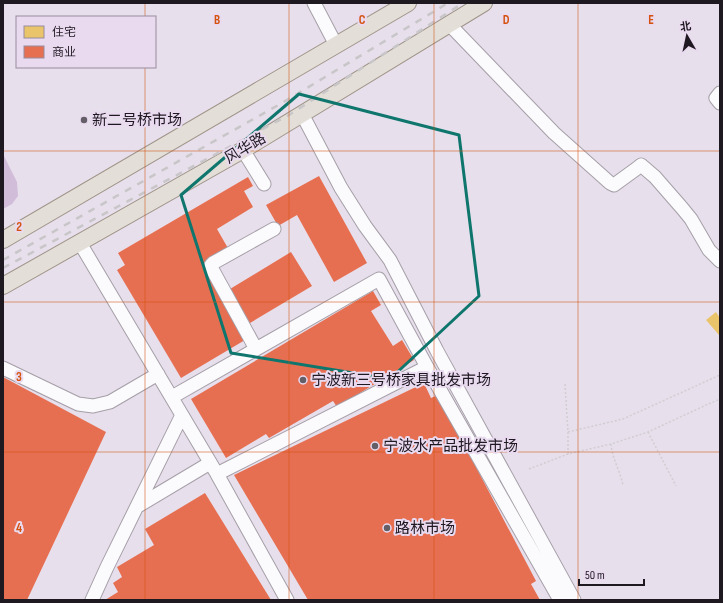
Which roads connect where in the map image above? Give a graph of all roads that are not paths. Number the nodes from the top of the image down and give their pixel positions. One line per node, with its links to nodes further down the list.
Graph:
1 (314, 3): 5 (street)
2 (408, 3): 5 (main road)
3 (484, 3): 4 (main road, 风华路)
4 (449, 24): 8 (main road, 风华路); 14 (street)
5 (336, 45): 12 (main road)
6 (720, 94): 7 (street)
7 (720, 103)
8 (302, 114): 9 (main road, 风华路); 27 (street)
9 (243, 150): 10 (street); 13 (main road, 风华路)
10 (264, 184)
11 (274, 229): 16 (street)
12 (3, 240)
13 (80, 243): 15 (main road, 风华路); 19 (street)
14 (720, 261)
15 (3, 286)
16 (256, 349): 17 (street); 20 (street)
17 (427, 367): 22 (street); 26 (street)
18 (3, 368): 19 (street)
19 (158, 374): 20 (street)
20 (172, 397): 21 (street)
21 (182, 416): 22 (street); 23 (street)
22 (213, 468): 23 (street); 25 (street)
23 (138, 506): 24 (street)
24 (92, 600)
25 (287, 600)
26 (560, 600)
27 (574, 600)

